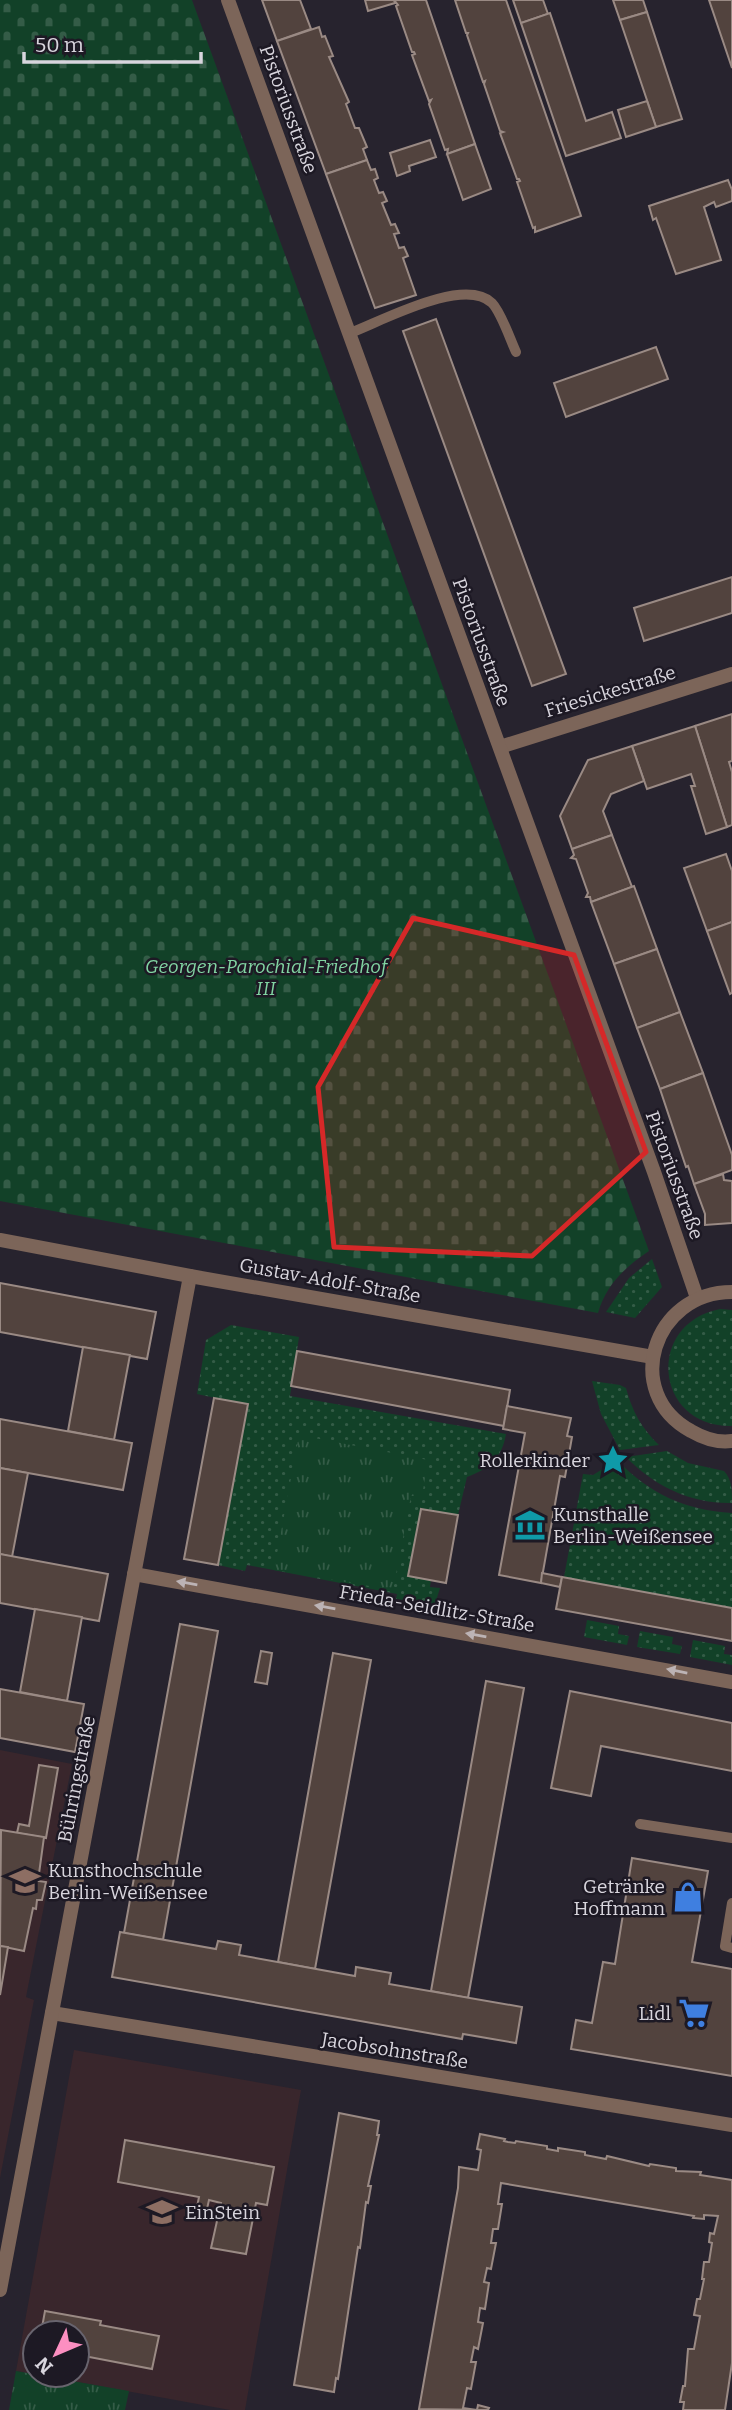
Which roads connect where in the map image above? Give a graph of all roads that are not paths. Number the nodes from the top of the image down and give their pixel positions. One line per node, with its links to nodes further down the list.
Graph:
1 (228, 0): 2 (street, Pistoriusstraße)
2 (350, 333): 3 (lane); 5 (street, Pistoriusstraße)
3 (516, 352)
4 (732, 674): 5 (street, Friesickestraße)
5 (500, 747): 9 (street, Pistoriusstraße)
6 (0, 1240): 7 (street, Gustav-Adolf-Straße)
7 (190, 1276): 10 (street, Gustav-Adolf-Straße); 12 (street, Bühringstraße)
8 (732, 1292): 9 (street)
9 (697, 1298): 10 (street)
10 (653, 1357): 11 (street)
11 (732, 1441)
12 (134, 1574): 13 (street, Frieda-Seidlitz-Straße, one-way to 12); 18 (street, Bühringstraße)
13 (732, 1682)
14 (640, 1824): 15 (lane)
15 (732, 1838)
16 (732, 1903): 17 (lane)
17 (732, 1948)
18 (52, 2013): 19 (street, Jacobsohnstraße); 20 (street, Bühringstraße)
19 (732, 2125)
20 (0, 2290)

